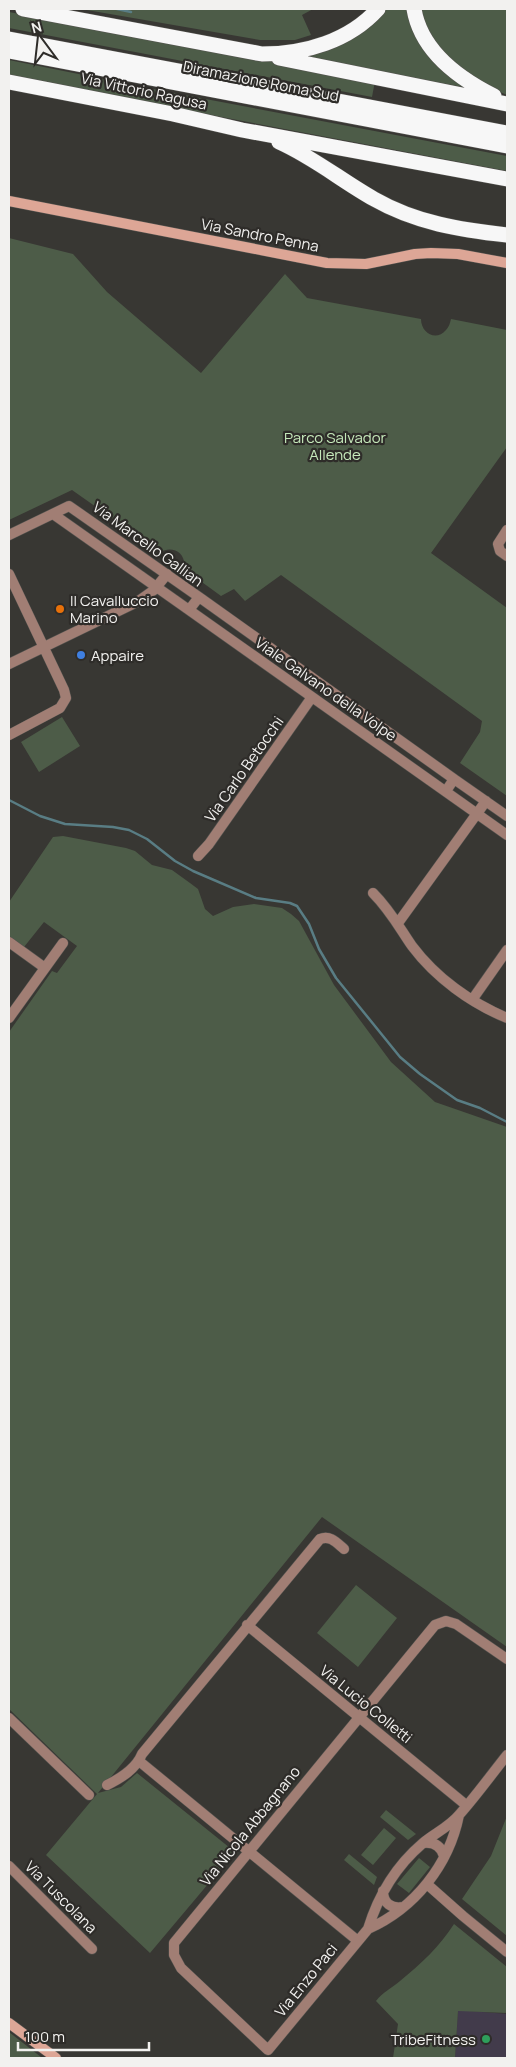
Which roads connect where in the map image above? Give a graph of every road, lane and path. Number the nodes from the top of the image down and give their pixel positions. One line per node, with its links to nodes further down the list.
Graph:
1 (23, 9): 5 (highway)
2 (378, 9): 5 (highway)
3 (414, 9): 8 (highway)
4 (9, 39): 10 (highway, Diramazione Roma Sud)
5 (236, 49): 8 (highway)
6 (9, 51): 11 (highway, Diramazione Roma Sud)
7 (9, 82): 9 (highway, Via Vittorio Ragusa)
8 (507, 102)
9 (242, 130): 12 (highway); 14 (highway)
10 (507, 133)
11 (507, 146)
12 (507, 178)
13 (9, 201): 15 (street, Via Sandro Penna)
14 (507, 235)
15 (507, 263)
16 (53, 514): 18 (street, Via Marcello Gallian); 21 (street, Via Marcello Gallian); 22 (street, Via Marcello Gallian)
17 (507, 530): 19 (street)
18 (9, 535)
19 (507, 556)
20 (9, 574): 25 (street)
21 (167, 574): 22 (street); 23 (street, Via Marcello Gallian)
22 (157, 588): 24 (street, Via Marcello Gallian); 25 (street)
23 (199, 597): 24 (street, Via Marcello Gallian); 29 (street, Viale Galvano della Volpe)
24 (189, 610): 27 (street, Viale Galvano della Volpe)
25 (44, 647): 26 (street); 28 (street)
26 (9, 664)
27 (312, 697): 30 (street, Viale Galvano della Volpe); 35 (street, Via Carlo Betocchi)
28 (9, 735)
29 (454, 779): 30 (street); 31 (street, Viale Galvano della Volpe)
30 (446, 791): 32 (street, Viale Galvano della Volpe)
31 (486, 801): 32 (street); 33 (street, Viale Galvano della Volpe)
32 (477, 814): 34 (street, Viale Galvano della Volpe); 37 (street)
33 (507, 816)
34 (507, 835)
35 (198, 856)
36 (373, 893): 37 (street)
37 (398, 923): 42 (street)
38 (9, 942): 41 (street)
39 (63, 943): 41 (street)
40 (507, 950): 42 (street)
41 (45, 968): 43 (street)
42 (472, 1000): 44 (street)
43 (9, 1018)
44 (507, 1018)
45 (344, 1549): 46 (street)
46 (247, 1626): 49 (street, Via Lucio Colletti); 51 (street)
47 (507, 1659): 49 (street, Via Nicola Abbagnano)
48 (9, 1718): 53 (street)
49 (358, 1718): 54 (street, Via Lucio Colletti); 57 (street, Via Nicola Abbagnano)
50 (507, 1755): 54 (street, Via Enzo Paci)
51 (139, 1761): 52 (street); 57 (street)
52 (107, 1786)
53 (89, 1795)
54 (466, 1805): 55 (street, Via Enzo Paci)
55 (459, 1815): 56 (street, Via Enzo Paci); 58 (street, Via Enzo Paci)
56 (424, 1843): 58 (street); 61 (street, Via Enzo Paci)
57 (248, 1851): 64 (street); 68 (street, Via Nicola Abbagnano)
58 (444, 1856): 60 (street, Via Enzo Paci)
59 (9, 1866): 65 (street, Via Tuscolana)
60 (428, 1885): 62 (street, Via Enzo Paci); 66 (street)
61 (383, 1891): 62 (street); 63 (street, Via Enzo Paci)
62 (403, 1907): 63 (street, Via Enzo Paci)
63 (368, 1929): 64 (street, Via Enzo Paci)
64 (358, 1940): 68 (street, Via Enzo Paci)
65 (92, 1949)
66 (507, 1952)
67 (9, 2023): 69 (street)
68 (268, 2050)
69 (56, 2058)

